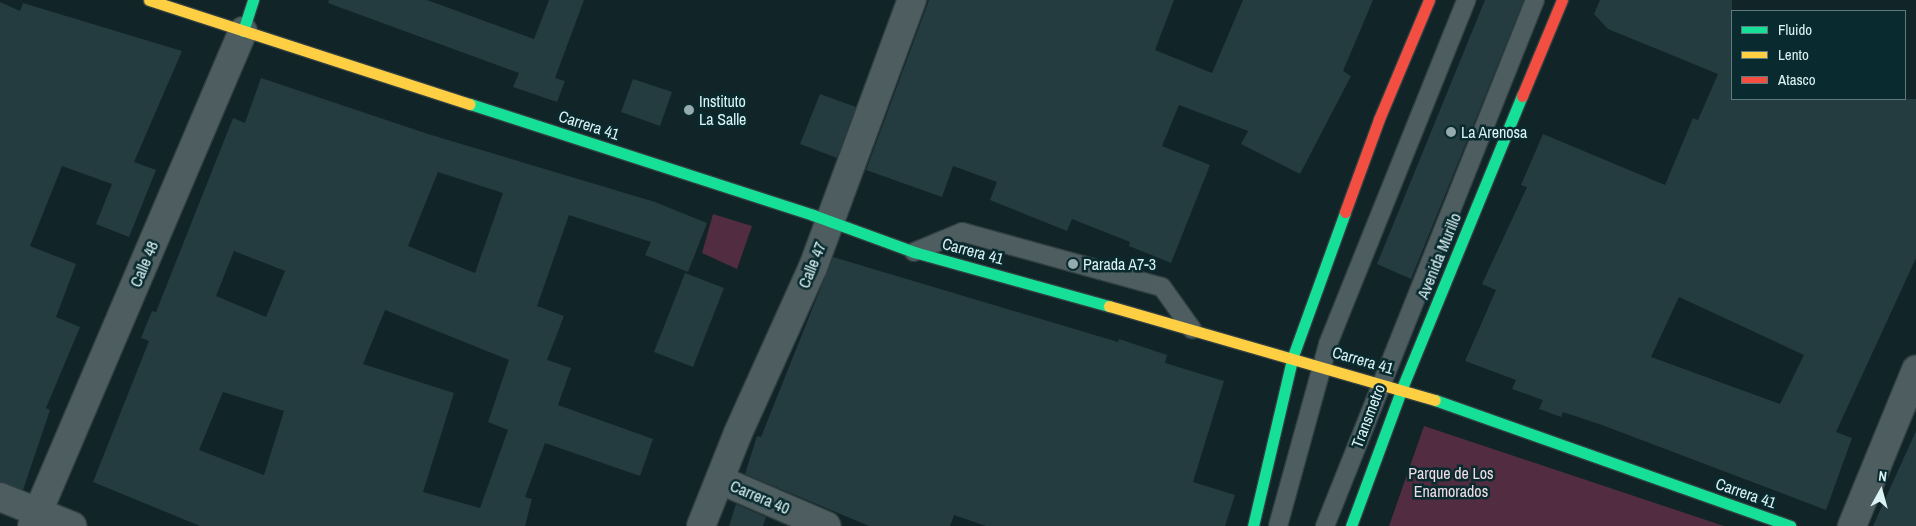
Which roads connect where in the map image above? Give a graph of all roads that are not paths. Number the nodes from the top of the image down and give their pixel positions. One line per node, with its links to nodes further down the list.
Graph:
1 (149, 0): 8 (street, Carrera 41)
2 (253, 0): 8 (street, Calle 48)
3 (912, 0): 9 (street, Calle 47)
4 (1429, 0): 12 (street)
5 (1466, 0): 13 (lane)
6 (1535, 0): 15 (lane, Transmetro)
7 (1562, 0): 16 (street, Avenida Murillo)
8 (242, 31): 9 (street, Carrera 41); 19 (street, Calle 48)
9 (830, 221): 10 (street, Carrera 41); 17 (street, Calle 47)
10 (914, 252): 11 (street, Carrera 41); 11 (lane)
11 (1192, 328): 12 (street, Carrera 41)
12 (1293, 356): 13 (street, Carrera 41); 23 (street)
13 (1320, 365): 15 (street, Carrera 41); 24 (lane)
14 (1916, 370): 28 (street)
15 (1381, 382): 16 (street, Carrera 41); 25 (lane, Transmetro)
16 (1402, 388): 26 (street, Avenida Murillo); 27 (street, Carrera 41)
17 (720, 480): 21 (street, Calle 47); 22 (street, Carrera 40)
18 (0, 497): 19 (street)
19 (35, 519): 20 (street)
20 (72, 526)
21 (701, 526)
22 (827, 526)
23 (1253, 526)
24 (1278, 526)
25 (1324, 526)
26 (1351, 526)
27 (1790, 526)
28 (1852, 526)

